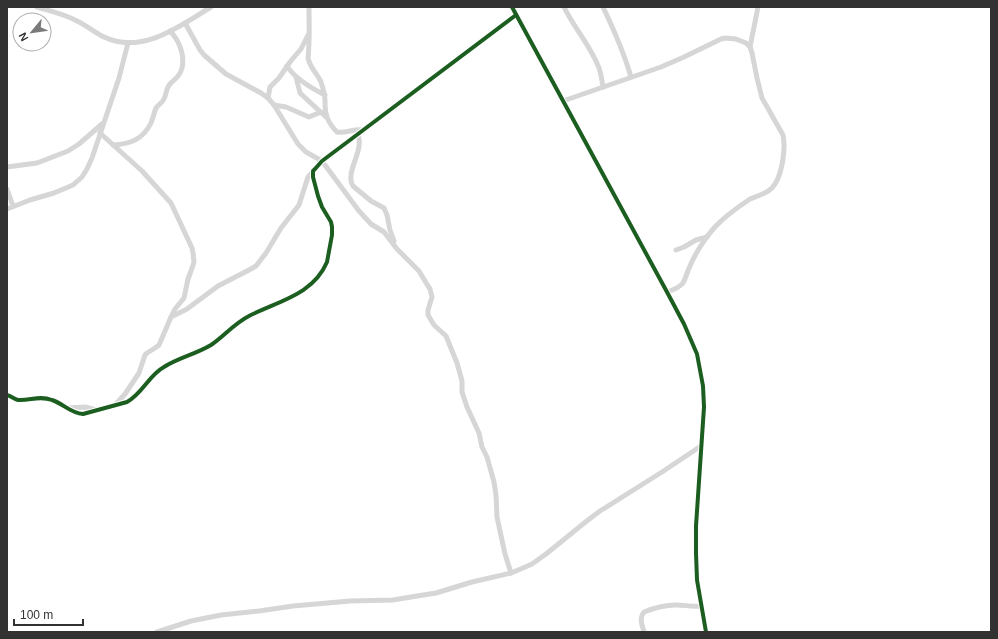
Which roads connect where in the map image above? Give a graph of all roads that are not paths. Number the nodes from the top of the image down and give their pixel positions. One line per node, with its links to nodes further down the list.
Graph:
1 (37, 7): 12 (street)
2 (211, 7): 9 (street)
3 (309, 7): 11 (street)
4 (512, 7): 8 (street)
5 (564, 7): 17 (street)
6 (603, 7): 16 (street)
7 (758, 7): 13 (street)
8 (516, 15): 20 (street); 25 (street)
9 (185, 23): 10 (street); 19 (street)
10 (170, 31): 12 (street); 28 (street)
11 (309, 32): 14 (street); 18 (street)
12 (128, 43): 24 (street)
13 (750, 47): 16 (street); 35 (street)
14 (287, 66): 15 (street); 19 (street)
15 (296, 77): 18 (street); 22 (street)
16 (630, 77): 17 (street)
17 (604, 86): 20 (street)
18 (325, 95): 23 (street)
19 (268, 98): 21 (street)
20 (563, 101): 38 (street)
21 (274, 105): 22 (street); 29 (street)
22 (321, 112): 23 (street)
23 (327, 117): 25 (street)
24 (103, 124): 26 (street); 30 (street)
25 (363, 130): 27 (street)
26 (100, 132): 28 (street); 33 (street)
27 (358, 134): 29 (street); 36 (street)
28 (113, 144): 39 (street)
29 (322, 161): 31 (street); 36 (street)
30 (7, 167)
31 (313, 171): 39 (street); 41 (street)
32 (7, 189): 33 (street)
33 (13, 206): 34 (street)
34 (7, 209)
35 (707, 237): 37 (street); 38 (street)
36 (397, 249): 43 (street)
37 (676, 250)
38 (667, 292): 42 (street)
39 (171, 317): 41 (street)
40 (7, 395): 41 (street)
41 (114, 406)
42 (701, 446): 43 (street); 44 (street)
43 (511, 573): 45 (street)
44 (701, 606): 46 (street); 47 (street)
45 (157, 632)
46 (644, 632)
47 (706, 632)

